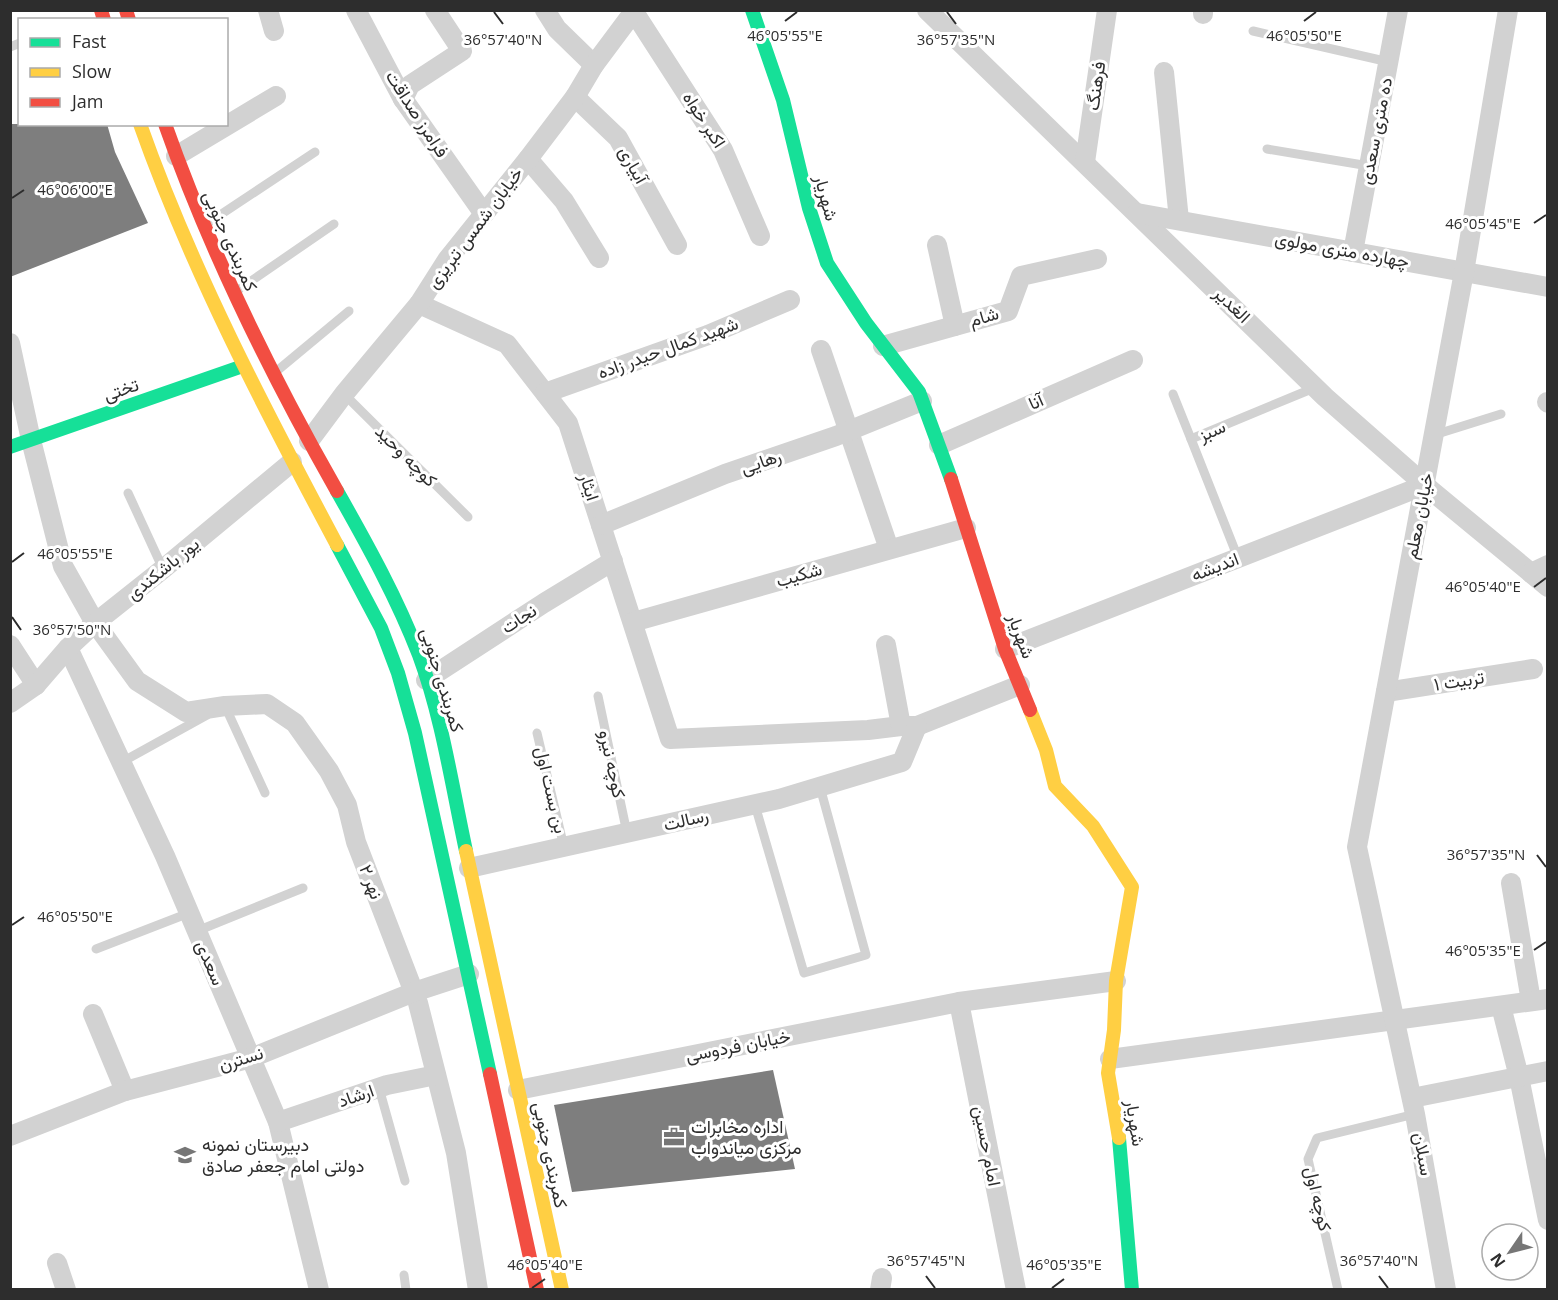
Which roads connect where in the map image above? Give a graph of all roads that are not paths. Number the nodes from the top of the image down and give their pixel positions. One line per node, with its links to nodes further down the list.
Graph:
1 (268, 10): 11 (street)
2 (356, 10): 18 (street, فرامرز صداقت)
3 (435, 10): 18 (street)
4 (545, 10): 14 (street)
5 (752, 10): 48 (main road, شهریار)
6 (927, 10): 27 (street, الغدیر)
7 (1107, 10): 27 (street, فرهنگ)
8 (1398, 10): 13 (street, ده متری سعدی)
9 (1508, 10): 40 (street, خیابان معلم)
10 (634, 11): 14 (street, خیابان شمس تبریزی); 34 (street, اکبر خواه)
11 (274, 31)
12 (1253, 31): 13 (lane)
13 (1389, 62): 28 (street, ده متری سعدی)
14 (594, 65): 17 (street, خیابان شمس تبریزی)
15 (1164, 72): 31 (street)
16 (276, 96): 19 (street)
17 (575, 97): 26 (street, خیابان شمس تبریزی); 35 (street, آبیاری)
18 (403, 99): 30 (street, فرامرز صداقت)
19 (228, 125)
20 (142, 126): 51 (main road)
21 (166, 126): 25 (main road, کمربندی جنوبی)
22 (226, 126): 25 (street)
23 (1267, 149): 28 (lane)
24 (315, 152): 33 (lane)
25 (176, 156): 33 (main road, کمربندی جنوبی)
26 (528, 159): 30 (street, خیابان شمس تبریزی); 38 (street)
27 (1085, 162): 29 (street, الغدیر)
28 (1370, 166): 37 (street, ده متری سعدی)
29 (1137, 213): 31 (street, چهارده متری مولوی); 53 (street, الغدیر)
30 (484, 214): 44 (street, خیابان شمس تبریزی)
31 (1179, 220): 37 (street, چهارده متری مولوی)
32 (334, 224): 42 (lane)
33 (203, 226): 42 (main road, کمربندی جنوبی)
34 (760, 236)
35 (677, 245)
36 (937, 245): 46 (street)
37 (1353, 252): 40 (street, چهارده متری مولوی)
38 (599, 258)
39 (1097, 259): 46 (street, شام)
40 (1464, 272): 41 (street, چهارده متری مولوی); 60 (street, خیابان معلم)
41 (1548, 287)
42 (233, 293): 52 (main road, کمربندی جنوبی)
43 (790, 300): 54 (street, شهید کمال حیدر زاده)
44 (419, 304): 54 (street, ایثار); 55 (street, خیابان شمس تبریزی)
45 (349, 311): 52 (lane)
46 (955, 326): 48 (street, شام)
47 (10, 343): 62 (street, نهر ۲)
48 (883, 346): 57 (main road, شهریار)
49 (821, 350): 59 (street)
50 (1133, 360): 64 (street, آنا)
51 (243, 366): 62 (main road, تختی); 66 (main road)
52 (274, 374): 63 (main road, کمربندی جنوبی)
53 (1316, 387): 61 (lane, سبز); 67 (street, الغدیر)
54 (545, 393): 70 (street, ایثار)
55 (344, 394): 63 (street, خیابان شمس تبریزی); 69 (lane, کوچه وحید)
56 (1173, 394): 61 (lane)
57 (922, 401): 59 (street, رهایی); 64 (main road, شهریار)
58 (1501, 414): 60 (lane)
59 (848, 431): 70 (street, رهایی); 72 (street)
60 (1434, 435): 67 (street, خیابان معلم)
61 (1191, 439): 73 (lane, سبز)
62 (31, 440): 65 (main road, تختی); 79 (street, نهر ۲)
63 (309, 441): 66 (main road); 85 (main road, کمربندی جنوبی)
64 (939, 445): 71 (main road, شهریار)
65 (10, 447)
66 (292, 462): 75 (street, یوز باشکندی); 105 (main road)
67 (1425, 485): 73 (street, اندیشه); 76 (street, الغدیر); 88 (street, خیابان معلم)
68 (128, 493): 75 (lane)
69 (468, 517)
70 (601, 525): 74 (street, ایثار)
71 (966, 528): 72 (street, شکیب); 83 (main road, شهریار)
72 (889, 549): 78 (street, شکیب)
73 (1239, 558): 83 (street, اندیشه)
74 (613, 561): 78 (street, ایثار); 85 (street, نجات)
75 (164, 569): 79 (street, یوز باشکندی)
76 (1540, 569): 77 (street, الغدیر)
77 (1548, 587)
78 (633, 622): 92 (street, ایثار)
79 (95, 623): 82 (street, یوز باشکندی); 91 (street, نهر ۲)
80 (10, 645): 86 (street)
81 (885, 645): 92 (street)
82 (68, 648): 86 (street, یوز باشکندی); 94 (street, سعدی)
83 (1005, 649): 87 (main road, شهریار)
84 (1533, 669): 88 (street, تربیت ۱)
85 (426, 680): 100 (main road, کمربندی جنوبی)
86 (36, 685): 90 (street, یوز باشکندی)
87 (1020, 685): 92 (street); 106 (main road, شهریار)
88 (1386, 692): 112 (street, خیابان معلم)
89 (598, 696): 98 (lane, کوچه نیرو)
90 (10, 703)
91 (225, 706): 94 (lane); 96 (lane); 107 (street, نهر ۲)
92 (909, 726): 95 (street, رسالت)
93 (537, 733): 99 (lane, بن بست اول)
94 (122, 762): 103 (street, سعدی)
95 (820, 787): 97 (street, رسالت); 97 (lane)
96 (265, 793)
97 (755, 805): 98 (street, رسالت)
98 (627, 833): 99 (street, رسالت)
99 (564, 847): 100 (street, رسالت)
100 (469, 868): 119 (main road, کمربندی جنوبی)
101 (1511, 883): 108 (street)
102 (303, 888): 103 (lane)
103 (193, 922): 104 (lane); 113 (street, سعدی)
104 (96, 949)
105 (469, 974): 107 (street, نسترن); 132 (main road)
106 (1116, 981): 109 (street, خیابان فردوسی); 114 (main road, شهریار)
107 (414, 992): 113 (street, نسترن); 116 (street, نهر ۲)
108 (1539, 1000): 110 (street)
109 (959, 1002): 119 (street, خیابان فردوسی); 134 (street, امام حسین)
110 (1501, 1006): 112 (street); 117 (street)
111 (93, 1014): 120 (street)
112 (1396, 1020): 114 (street); 121 (street, سبلان)
113 (250, 1058): 120 (street, نسترن); 122 (street, سعدی)
114 (1110, 1059): 135 (main road, شهریار)
115 (1548, 1071): 117 (street)
116 (436, 1075): 118 (street, ارشاد); 131 (street, نهر ۲)
117 (1519, 1077): 121 (street); 125 (street)
118 (379, 1088): 122 (street, ارشاد); 124 (lane)
119 (518, 1090): 133 (main road, کمربندی جنوبی)
120 (125, 1091): 123 (street, نسترن)
121 (1414, 1106): 136 (lane, کوچه اول); 137 (street, سبلان)
122 (278, 1122): 129 (street, سعدی)
123 (10, 1136)
124 (405, 1181)
125 (1548, 1220)
126 (57, 1263): 128 (street)
127 (404, 1275): 130 (lane)
128 (66, 1290)
129 (319, 1290)
130 (406, 1290)
131 (477, 1290)
132 (537, 1290)
133 (562, 1290)
134 (1016, 1290)
135 (1132, 1290)
136 (1338, 1290)
137 (1446, 1290)

